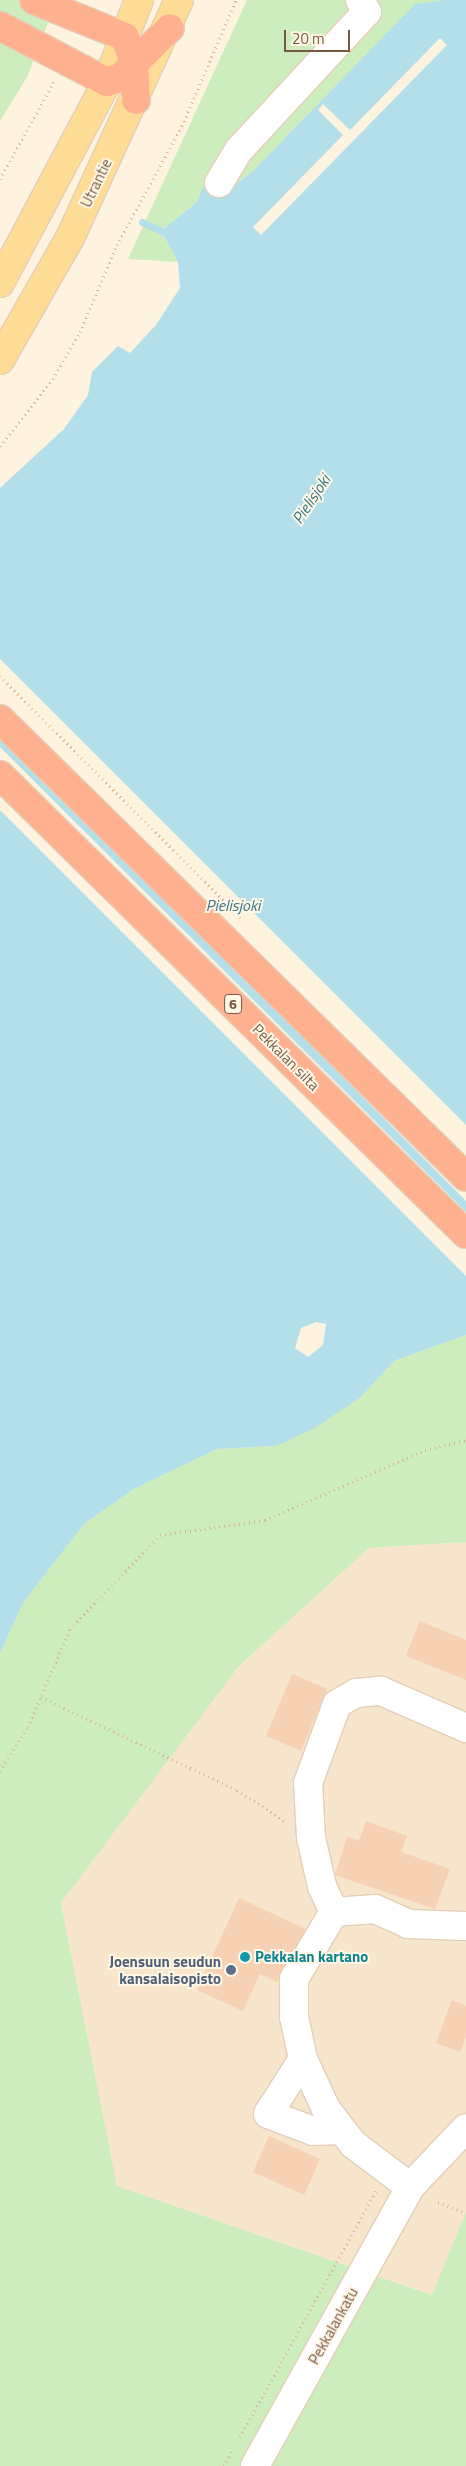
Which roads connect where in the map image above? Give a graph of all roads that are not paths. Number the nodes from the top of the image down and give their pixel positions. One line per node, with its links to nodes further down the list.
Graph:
1 (34, 0): 7 (highway)
2 (140, 0): 7 (main road)
3 (178, 0): 6 (main road, Utrantie)
4 (360, 0): 11 (street)
5 (0, 26): 9 (highway)
6 (170, 28): 8 (highway); 10 (main road, Utrantie)
7 (125, 37): 8 (highway); 9 (main road)
8 (134, 64): 9 (highway); 10 (highway)
9 (107, 82): 12 (main road)
10 (136, 100): 13 (main road, Utrantie)
11 (219, 183)
12 (0, 283)
13 (0, 360)
14 (0, 719): 16 (highway)
15 (0, 775): 17 (highway, Pekkalan silta / 6)
16 (466, 1177)
17 (466, 1234)
18 (466, 1728): 19 (street)
19 (334, 1912): 20 (street); 21 (street)
20 (466, 1926)
21 (303, 2059): 23 (street); 23 (street)
22 (466, 2128): 24 (street, Pekkalankatu)
23 (340, 2130): 24 (street)
24 (410, 2187): 25 (street, Pekkalankatu)
25 (255, 2466)

